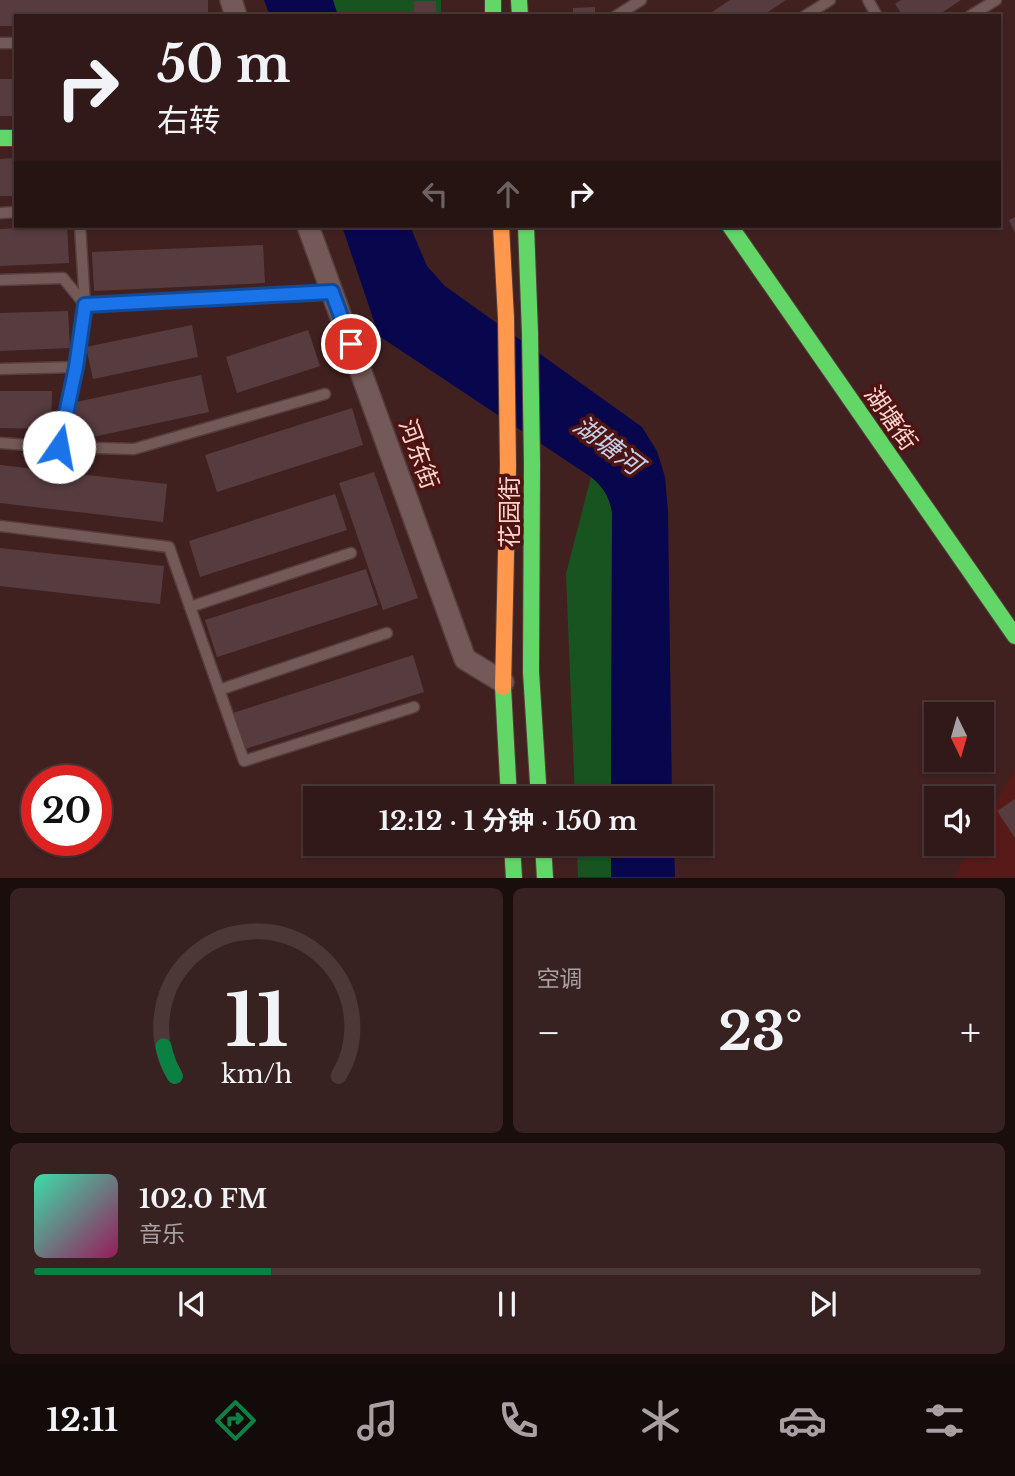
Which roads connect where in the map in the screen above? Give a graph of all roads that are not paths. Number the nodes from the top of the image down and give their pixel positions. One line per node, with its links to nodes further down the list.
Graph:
1 (641, 0): 4 (lane)
2 (830, 0): 5 (lane)
3 (996, 0): 6 (lane)
4 (619, 14)
5 (808, 14)
6 (973, 14)
7 (80, 228): 14 (lane)
8 (309, 228): 13 (street, 河东街)
9 (501, 228): 25 (main road, 花园街)
10 (526, 228): 29 (main road, 花园街)
11 (731, 228): 24 (main road, 湖塘街)
12 (0, 280): 14 (lane)
13 (332, 292): 14 (lane); 25 (street, 河东街)
14 (85, 305): 15 (lane)
15 (76, 367): 16 (lane); 19 (lane)
16 (0, 369)
17 (325, 394): 19 (lane)
18 (0, 443): 19 (lane)
19 (59, 447)
20 (0, 526): 22 (lane)
21 (351, 554): 22 (lane)
22 (190, 607): 26 (lane)
23 (387, 633): 26 (lane)
24 (1015, 636)
25 (503, 682): 28 (main road, 花园街)
26 (219, 690): 27 (lane)
27 (414, 707)
28 (508, 786)
29 (539, 786)
30 (513, 856): 32 (main road)
31 (544, 856): 33 (main road)
32 (514, 877)
33 (545, 877)

